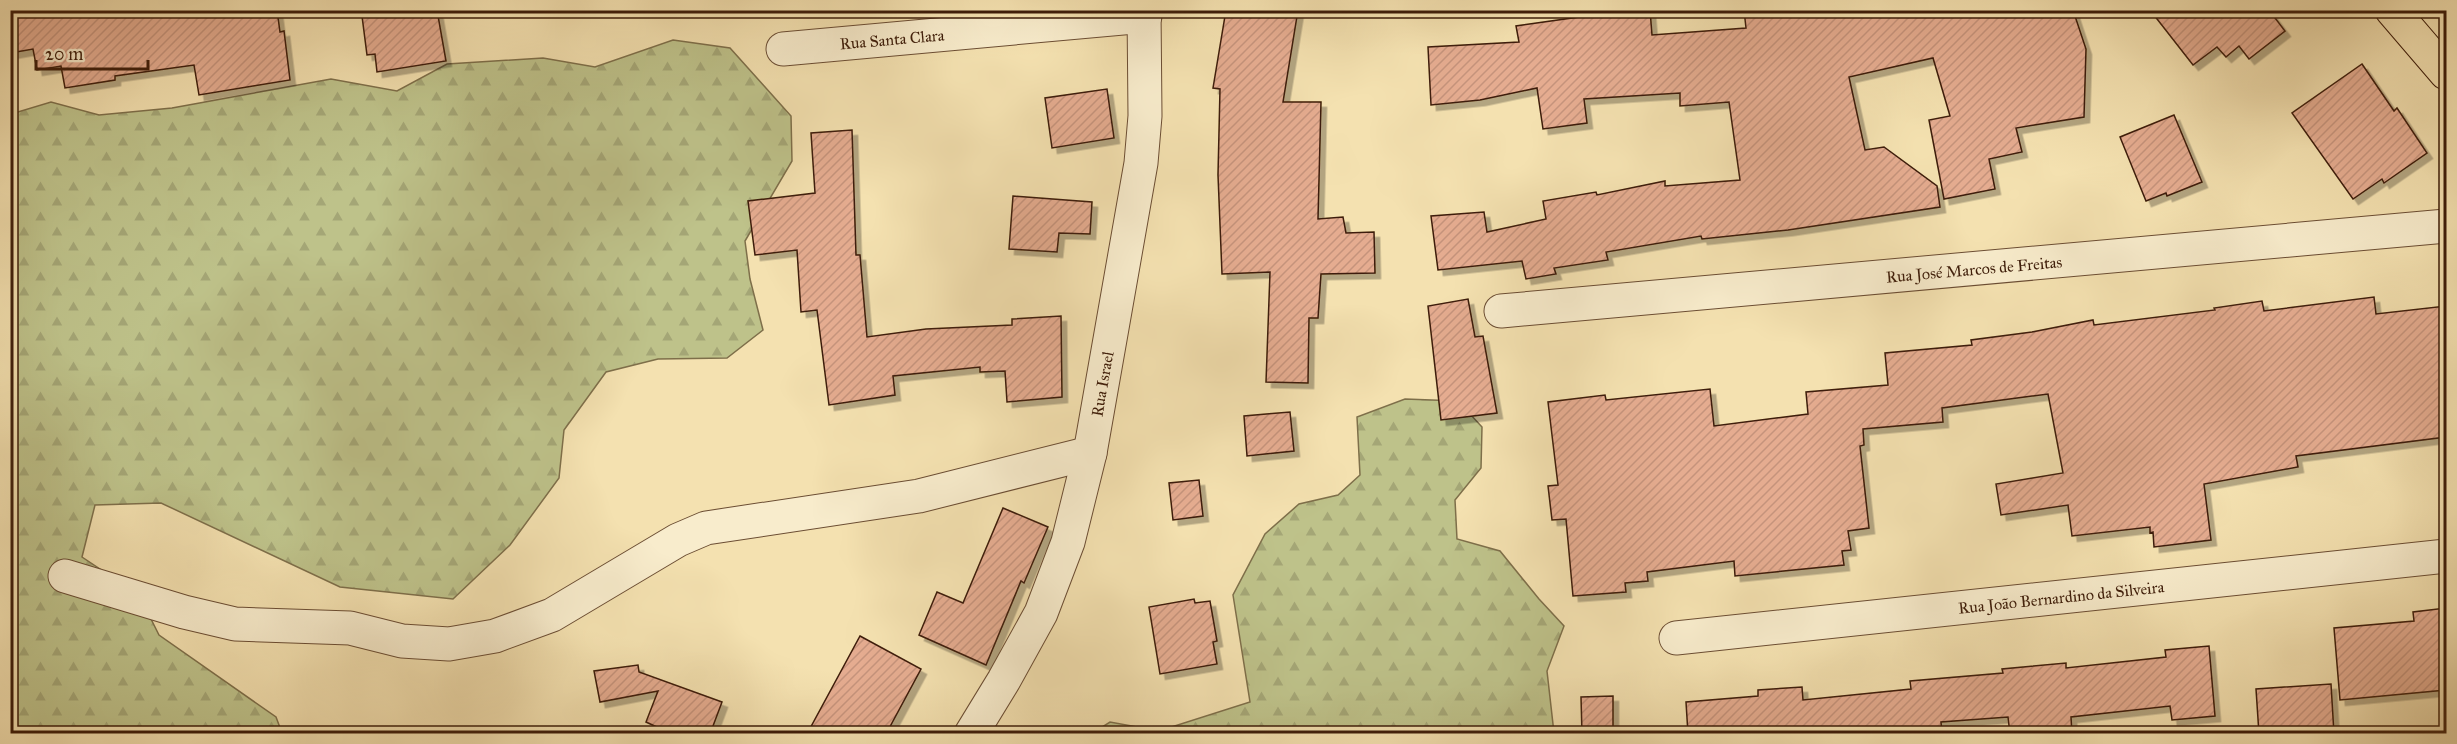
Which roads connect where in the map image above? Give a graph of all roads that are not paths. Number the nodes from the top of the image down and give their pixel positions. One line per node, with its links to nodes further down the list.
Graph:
1 (2396, 12): 4 (main road)
2 (1144, 13): 3 (street, Rua Santa Clara); 7 (street, Rua Israel)
3 (783, 49)
4 (2446, 73)
5 (2446, 226): 6 (street, Rua José Marcos de Freitas)
6 (1501, 311)
7 (1090, 453): 9 (street); 11 (street, Rua Israel)
8 (2446, 556): 10 (street, Rua João Bernardino da Silveira)
9 (65, 576)
10 (1676, 638)
11 (971, 734)

